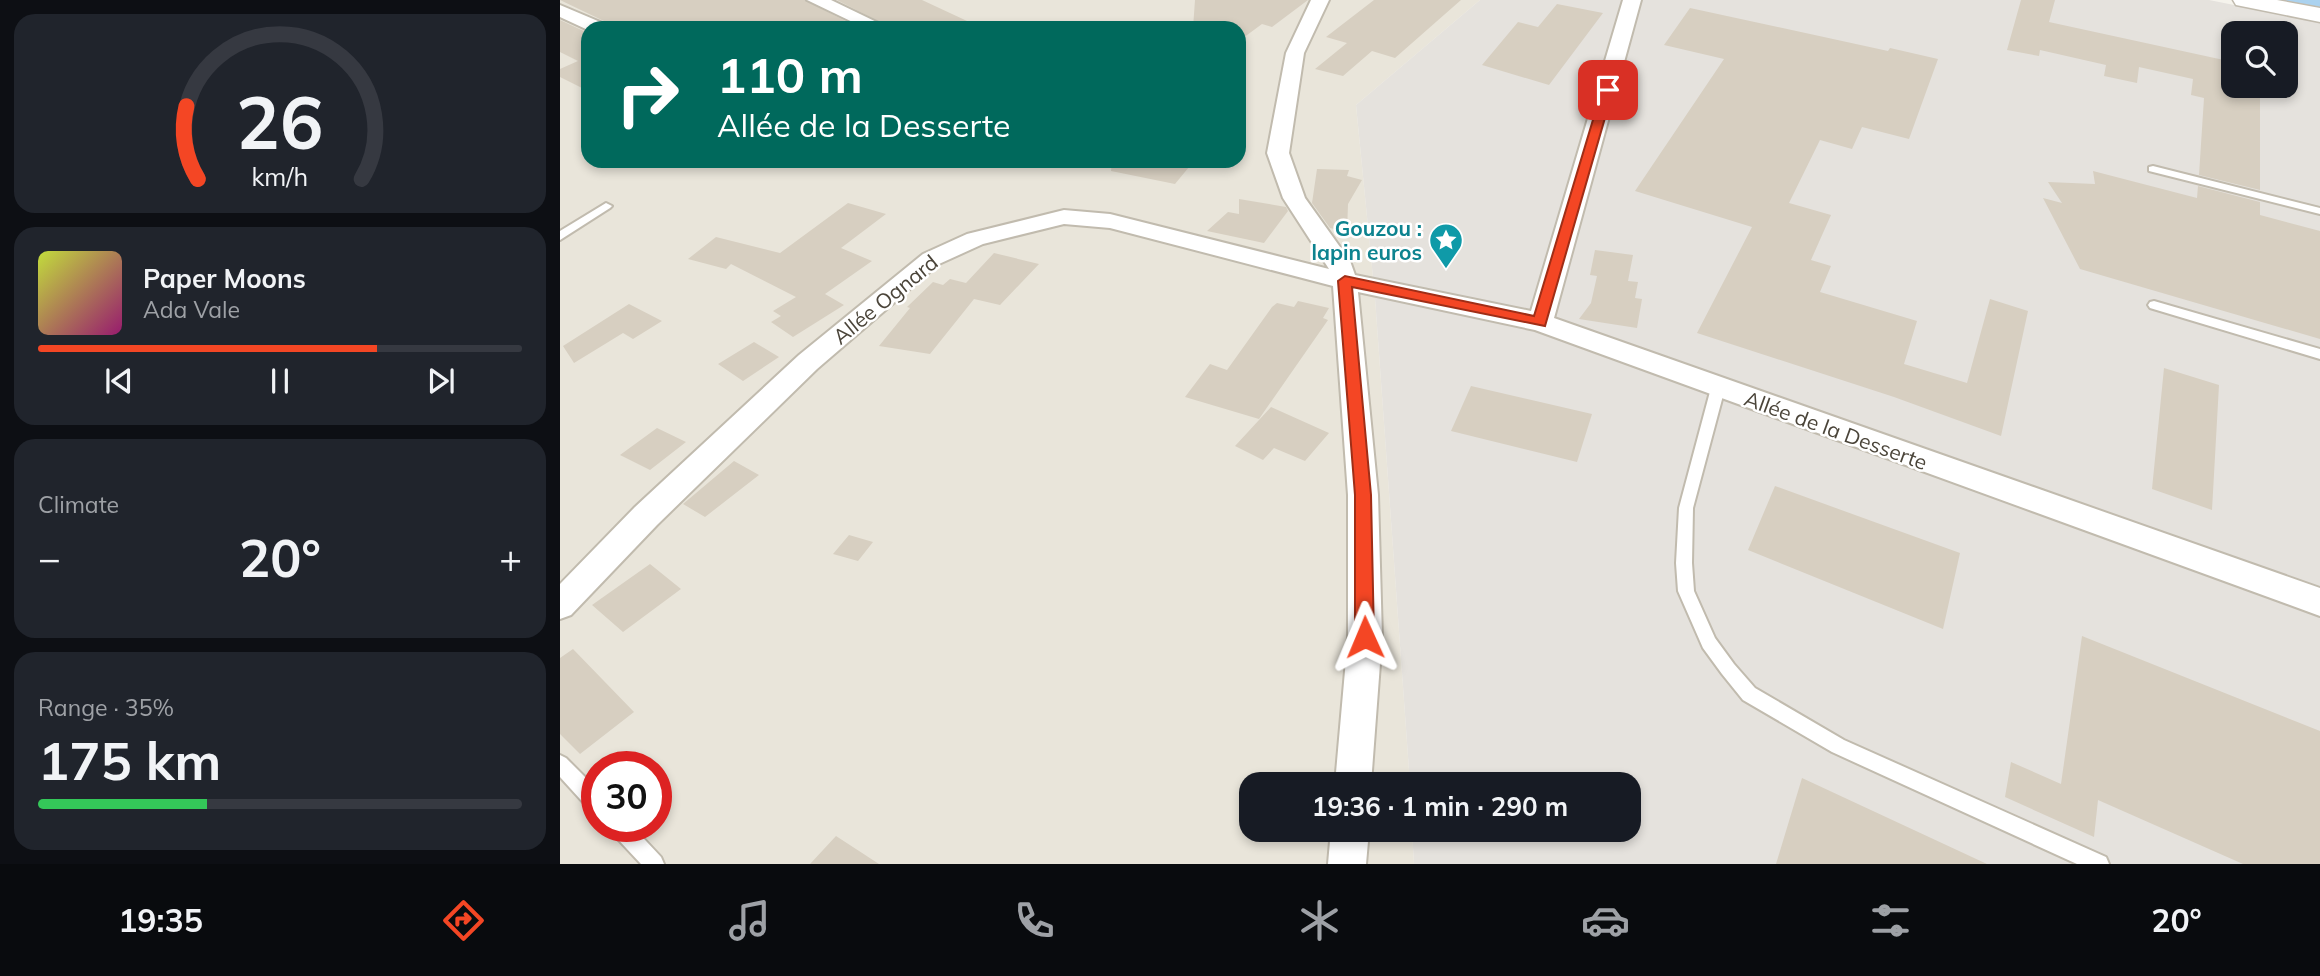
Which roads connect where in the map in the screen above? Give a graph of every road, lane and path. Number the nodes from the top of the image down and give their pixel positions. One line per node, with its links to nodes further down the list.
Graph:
1 (816, 0): 8 (street)
2 (1320, 0): 13 (street)
3 (1632, 0): 15 (street)
4 (2244, 0): 6 (street)
5 (560, 10): 7 (street)
6 (2320, 15)
7 (584, 21)
8 (864, 21)
9 (2153, 169): 11 (lane)
10 (606, 206): 12 (lane)
11 (2320, 211)
12 (560, 236)
13 (1345, 281): 15 (street, Allée de la Desserte); 19 (street, Allée Ognard); 21 (street)
14 (2154, 305): 16 (lane)
15 (1540, 323): 17 (street, Allée de la Desserte)
16 (2320, 354)
17 (1718, 388): 18 (street, Allée de la Desserte); 27 (lane)
18 (2320, 602)
19 (560, 605)
20 (560, 764): 22 (lane)
21 (1354, 772)
22 (581, 786)
23 (633, 842): 25 (lane)
24 (1349, 842): 26 (street)
25 (654, 864)
26 (1347, 864)
27 (2099, 864)

